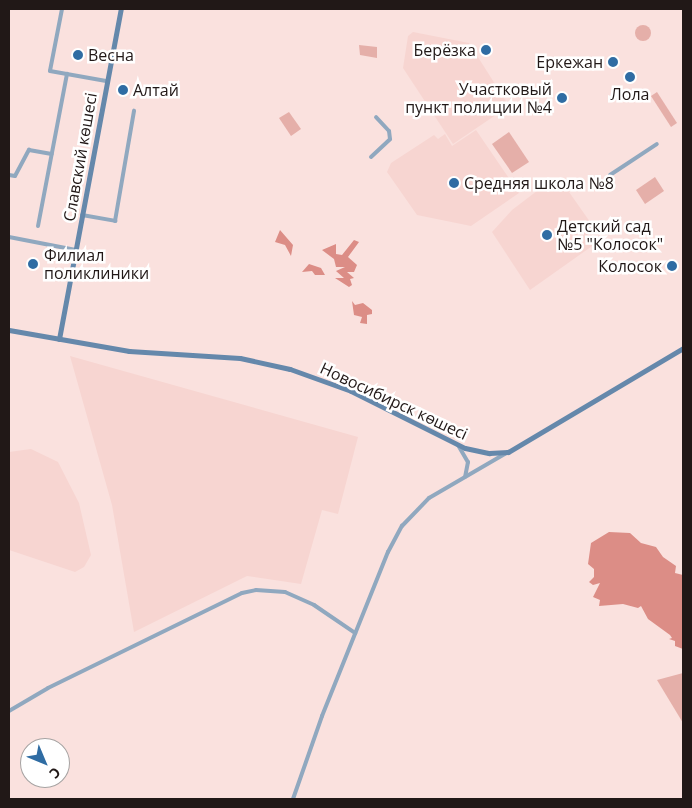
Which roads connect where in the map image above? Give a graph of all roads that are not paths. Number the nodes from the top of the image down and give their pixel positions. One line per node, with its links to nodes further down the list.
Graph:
1 (62, 9): 3 (street)
2 (120, 9): 4 (main road, Славский көшесі)
3 (67, 74): 4 (street); 8 (street)
4 (106, 81): 12 (main road, Славский көшесі)
5 (134, 111): 12 (street)
6 (376, 117): 9 (street)
7 (657, 144): 11 (street)
8 (52, 154): 10 (street); 13 (street)
9 (372, 157)
10 (9, 175)
11 (610, 175)
12 (82, 215): 15 (main road, Славский көшесі)
13 (38, 226)
14 (9, 237): 15 (street)
15 (76, 250): 17 (main road, Славский көшесі)
16 (9, 330): 17 (main road, Новосибирск көшесі)
17 (59, 339): 19 (main road, Новосибирск көшесі)
18 (683, 348): 20 (main road)
19 (458, 445): 20 (main road, Новосибирск көшесі); 21 (street)
20 (508, 452): 21 (street)
21 (464, 478): 22 (street)
22 (356, 633): 23 (street); 24 (street)
23 (9, 711)
24 (293, 799)

